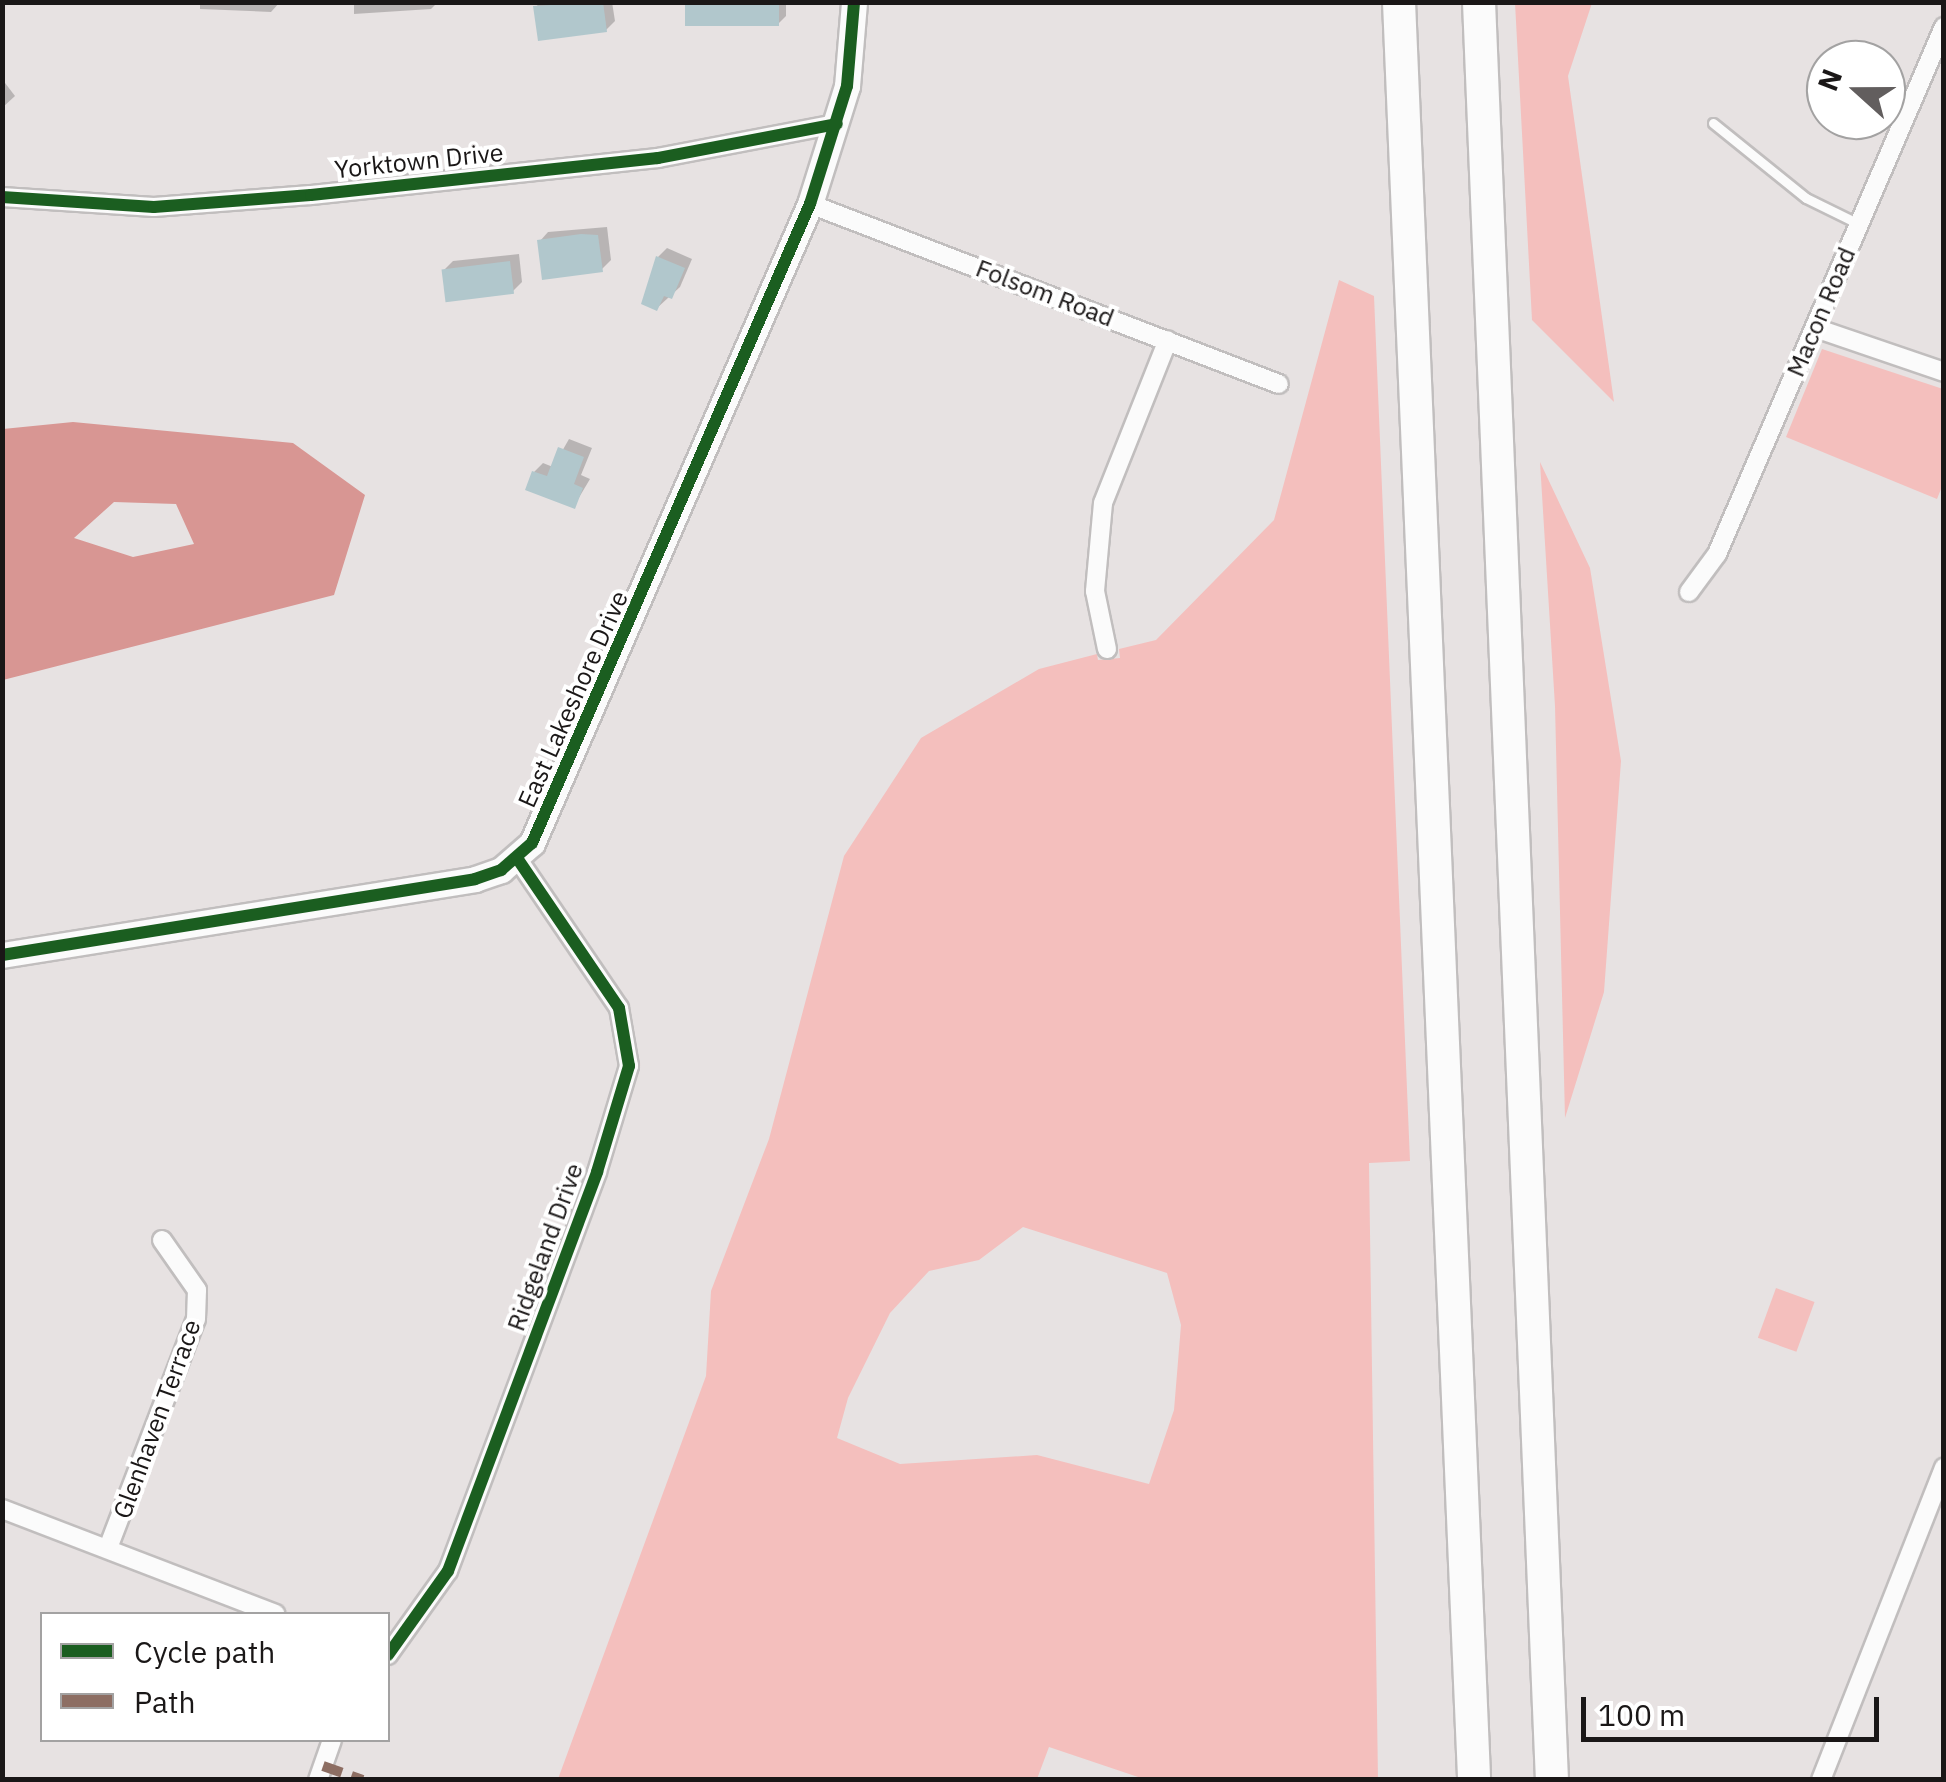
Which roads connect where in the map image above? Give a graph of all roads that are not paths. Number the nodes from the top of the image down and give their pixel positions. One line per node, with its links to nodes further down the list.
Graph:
1 (854, 2): 6 (street, East Lakeshore Drive)
2 (1399, 2): 26 (highway)
3 (1478, 2): 27 (highway)
4 (1944, 27): 9 (street, Macon Road)
5 (1713, 123): 9 (lane)
6 (837, 124): 7 (street, Yorktown Drive); 8 (street, East Lakeshore Drive)
7 (2, 198)
8 (810, 204): 11 (street, Folsom Road); 16 (street, East Lakeshore Drive)
9 (1860, 224): 10 (street, Macon Road)
10 (1815, 328): 12 (street); 14 (street, Macon Road)
11 (1168, 340): 13 (street, Folsom Road); 15 (street)
12 (1944, 372)
13 (1279, 384)
14 (1689, 592)
15 (1107, 649)
16 (517, 858): 17 (street, East Lakeshore Drive); 23 (street, Ridgeland Drive)
17 (2, 955)
18 (162, 1240): 21 (street, Glenhaven Terrace)
19 (1944, 1467): 28 (street)
20 (2, 1510): 21 (street)
21 (108, 1548): 22 (street)
22 (271, 1612)
23 (390, 1652)
24 (331, 1742): 25 (street)
25 (318, 1780)
26 (1474, 1780)
27 (1552, 1780)
28 (1821, 1780)

